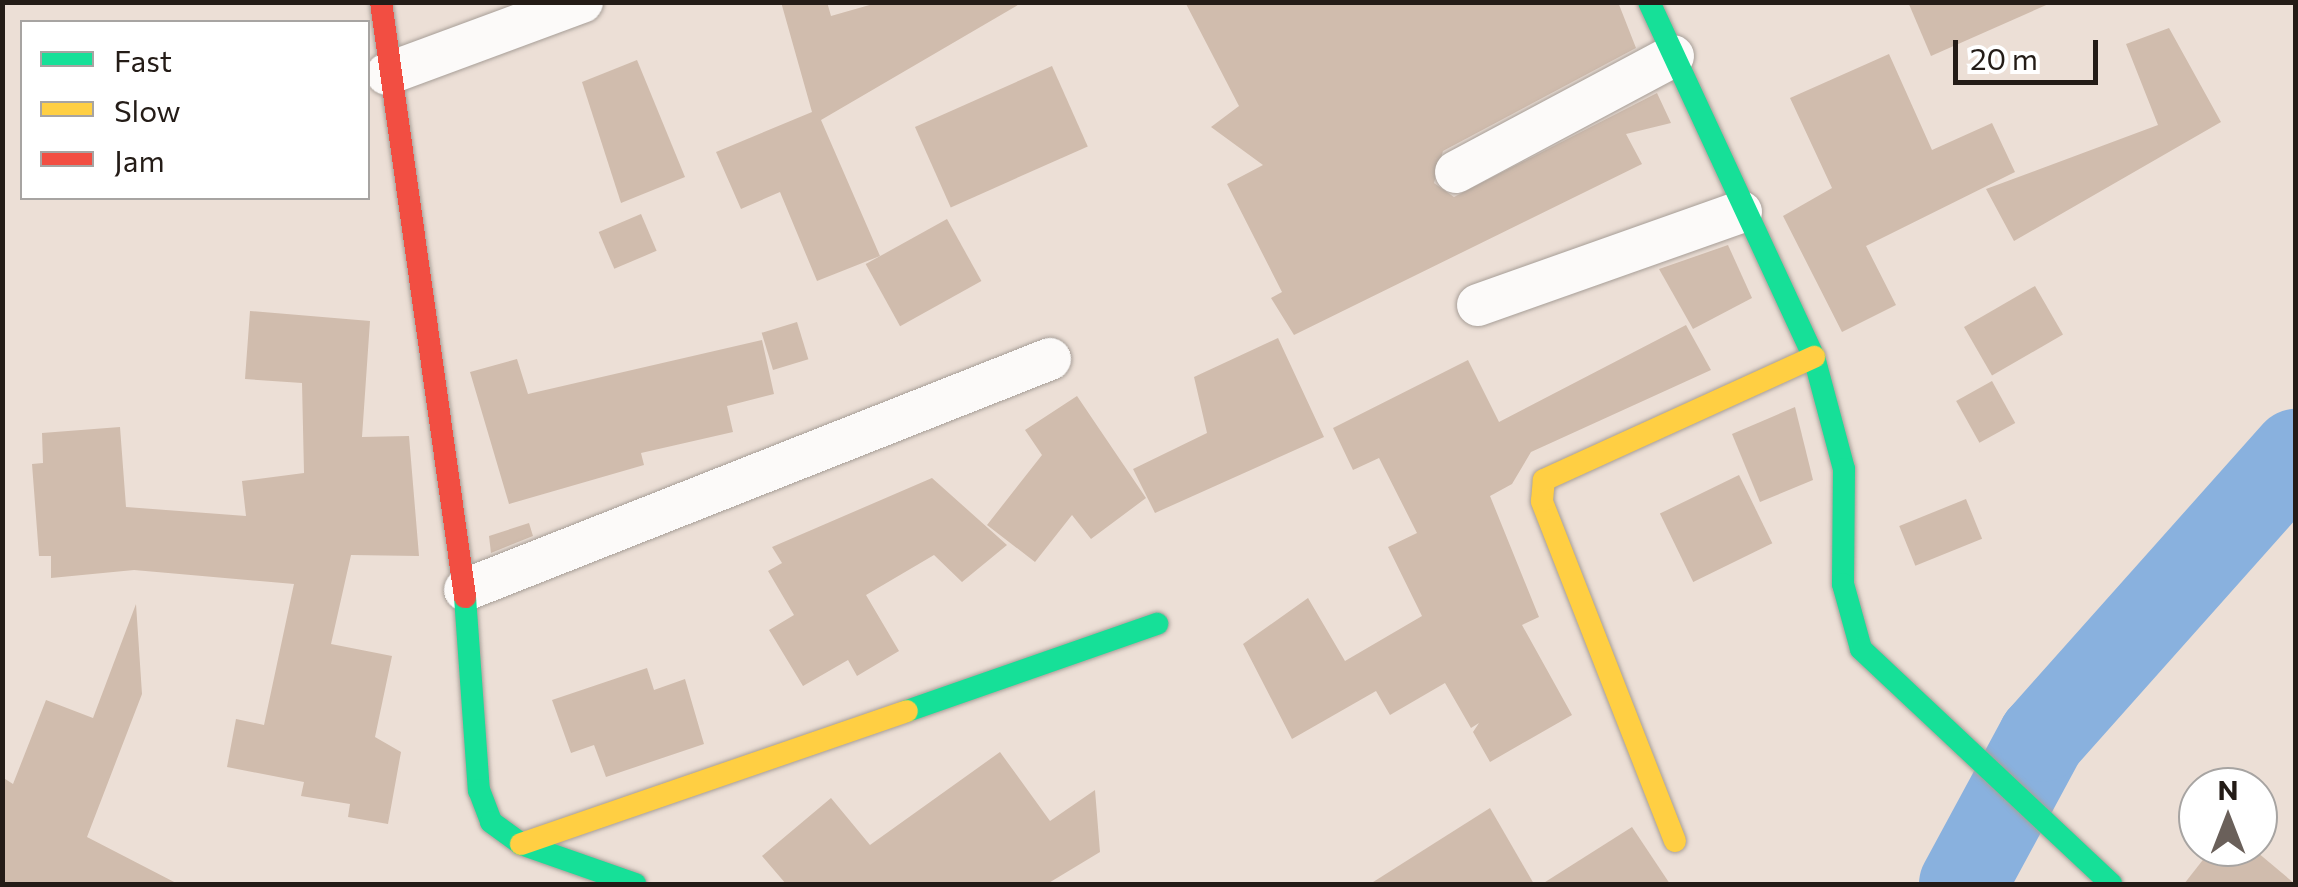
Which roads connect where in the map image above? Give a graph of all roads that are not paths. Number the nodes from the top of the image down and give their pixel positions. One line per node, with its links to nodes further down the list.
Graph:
1 (381, 2): 5 (street)
2 (582, 2): 5 (street)
3 (1650, 2): 4 (street)
4 (1673, 56): 6 (street); 7 (street)
5 (387, 74): 11 (street)
6 (1456, 172)
7 (1741, 212): 8 (street); 9 (street)
8 (1478, 305)
9 (1814, 357): 13 (street); 16 (street)
10 (1050, 359): 11 (street)
11 (465, 590): 14 (street)
12 (1157, 624): 14 (street)
13 (1675, 841)
14 (521, 844): 15 (street)
15 (635, 884)
16 (2111, 884)

